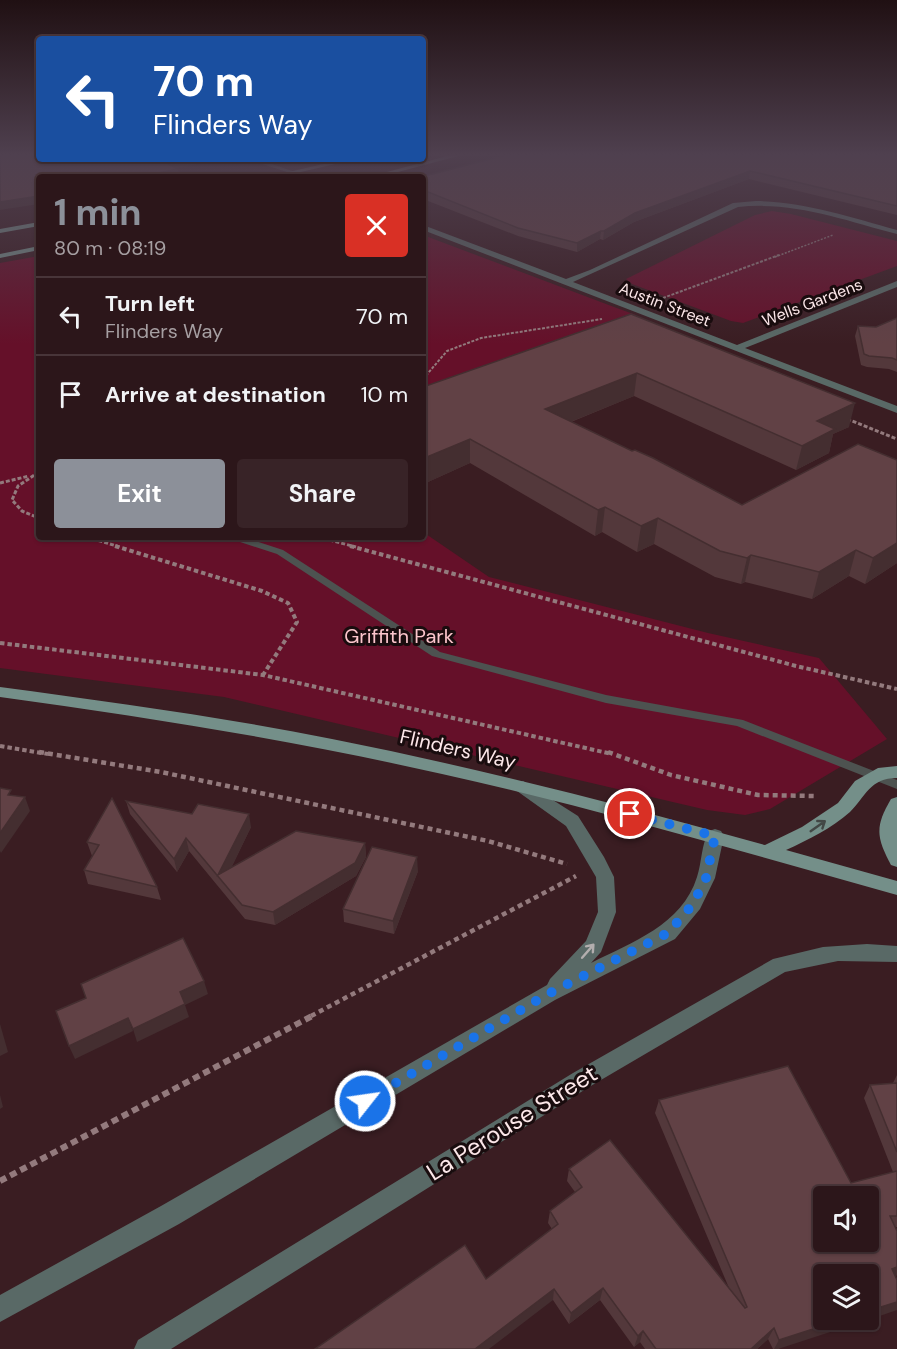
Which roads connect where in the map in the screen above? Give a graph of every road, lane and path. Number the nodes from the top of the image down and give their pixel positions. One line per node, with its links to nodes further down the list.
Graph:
1 (708, 218): 10 (street)
2 (844, 218): 3 (street)
3 (861, 222): 7 (street); 12 (path)
4 (36, 225): 6 (street)
5 (426, 228): 10 (street, Austin Street)
6 (0, 231)
7 (897, 231)
8 (36, 249): 9 (street)
9 (0, 256)
10 (566, 282): 12 (street, Austin Street)
11 (897, 285): 13 (street, Wells Gardens)
12 (636, 309): 13 (street, Austin Street); 14 (path)
13 (737, 348): 15 (street, Austin Street)
14 (426, 376)
15 (897, 410)
16 (36, 473): 18 (path)
17 (36, 474): 19 (path)
18 (0, 483)
19 (36, 517)
20 (97, 540): 23 (path)
21 (329, 540): 24 (path)
22 (0, 643): 23 (path)
23 (263, 675): 30 (path)
24 (897, 689)
25 (0, 692): 28 (street, Flinders Way)
26 (0, 746): 34 (path)
27 (897, 772): 30 (street)
28 (524, 787): 31 (street, Flinders Way); 34 (street)
29 (897, 803): 33 (street)
30 (844, 807): 32 (street, one-way to 30)
31 (715, 836): 32 (street, Flinders Way); 37 (street)
32 (766, 852): 35 (street, Flinders Way)
33 (897, 861)
34 (596, 873): 37 (street, one-way to 34); 38 (path)
35 (897, 888)
36 (897, 954): 40 (street, La Perouse Street)
37 (548, 994): 39 (street)
38 (0, 1181)
39 (0, 1309)
40 (147, 1349)

